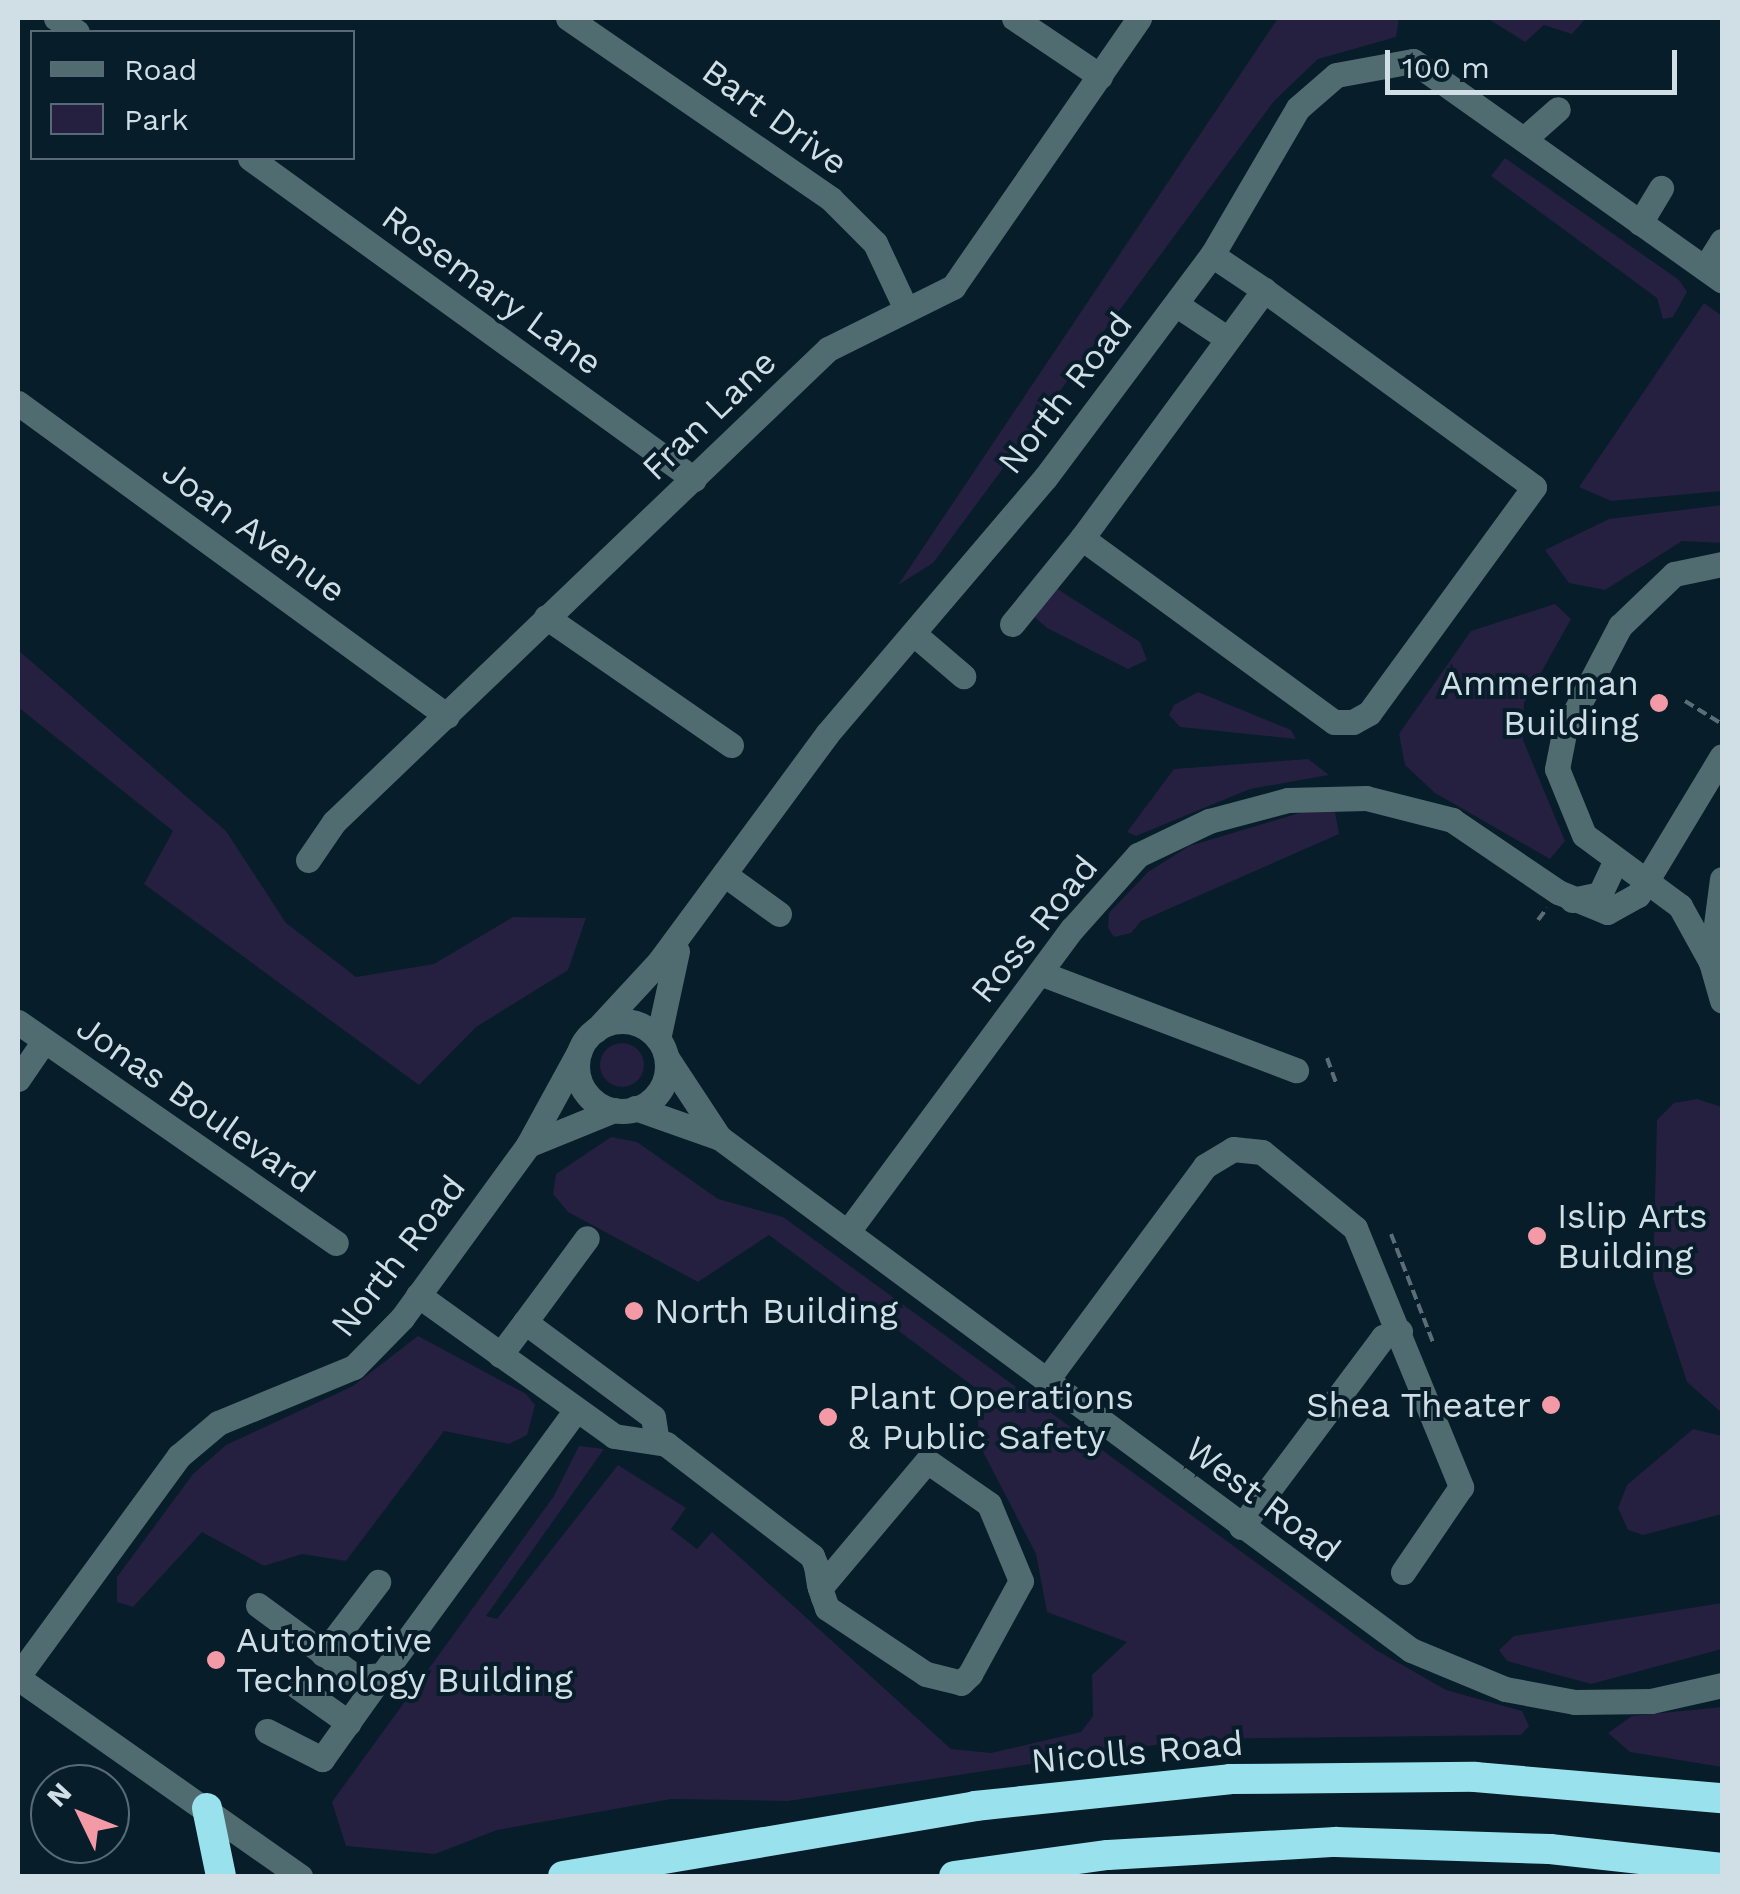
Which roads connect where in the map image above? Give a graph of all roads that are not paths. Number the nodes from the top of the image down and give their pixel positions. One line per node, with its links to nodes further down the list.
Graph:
1 (568, 18): 15 (street, Bart Drive)
2 (1014, 18): 4 (street)
3 (1139, 18): 4 (street, Fran Lane)
4 (1100, 76): 15 (street, Fran Lane)
5 (1558, 109): 6 (street)
6 (1532, 145): 9 (street, North Road); 11 (street, North Road)
7 (253, 160): 18 (street, Rosemary Lane)
8 (1661, 188): 9 (street)
9 (1640, 224): 12 (street, North Road)
10 (1722, 242): 12 (street)
11 (1212, 254): 13 (street); 14 (street, North Road)
12 (1714, 274)
13 (1264, 290): 16 (street); 19 (street)
14 (1177, 305): 16 (street); 23 (street, North Road)
15 (905, 307): 18 (street, Fran Lane)
16 (1228, 339): 19 (street)
17 (18, 403): 25 (street, Joan Avenue)
18 (694, 479): 21 (street, Fran Lane)
19 (1082, 538): 22 (street)
20 (1722, 564): 29 (street)
21 (546, 617): 25 (street, Fran Lane); 26 (street)
22 (1012, 624)
23 (914, 634): 24 (street); 30 (street, North Road)
24 (963, 676)
25 (448, 716): 28 (street, Fran Lane)
26 (730, 745)
27 (1722, 756): 32 (street)
28 (308, 860)
29 (1616, 860): 32 (street); 33 (street)
30 (724, 874): 34 (street); 35 (street, North Road)
31 (1722, 879): 36 (street)
32 (1648, 880): 33 (street, Ross Road); 36 (street)
33 (1572, 900): 37 (street, Ross Road)
34 (779, 914)
35 (685, 927): 40 (street, North Road); 42 (street, North Road)
36 (1711, 962): 38 (street)
37 (1040, 972): 43 (street); 48 (street, Ross Road)
38 (1722, 1000)
39 (18, 1022): 41 (street, Jonas Boulevard)
40 (588, 1040): 42 (street); 45 (street); 47 (street, North Road)
41 (44, 1041): 44 (street); 50 (street, Jonas Boulevard)
42 (662, 1048): 45 (street); 46 (street, West Road)
43 (1296, 1070)
44 (18, 1079)
45 (624, 1109): 46 (street, West Road); 47 (street)
46 (720, 1138): 48 (street, West Road)
47 (528, 1145): 51 (street, North Road)
48 (849, 1230): 55 (street, West Road)
49 (588, 1238): 52 (street)
50 (336, 1242)
51 (418, 1295): 54 (street); 65 (street, North Road)
52 (525, 1322): 54 (street); 57 (street)
53 (1400, 1331): 55 (street); 58 (street); 59 (street)
54 (500, 1355): 56 (street)
55 (1046, 1381): 58 (street, West Road)
56 (576, 1410): 57 (street); 64 (street)
57 (657, 1442): 61 (street)
58 (1240, 1526): 66 (street, West Road)
59 (1404, 1572)
60 (378, 1582): 63 (street)
61 (820, 1588): 61 (street)
62 (258, 1605): 63 (street)
63 (323, 1654): 64 (street)
64 (382, 1675): 68 (street)
65 (18, 1677): 73 (street)
66 (1722, 1685)
67 (298, 1687): 68 (street)
68 (349, 1723): 69 (street)
69 (267, 1731)
70 (1476, 1777): 71 (highway); 72 (highway, Nicolls Road); 77 (highway, Nicolls Road)
71 (1722, 1780)
72 (1722, 1798)
73 (208, 1808): 75 (highway); 76 (street)
74 (1722, 1868): 78 (highway)
75 (221, 1876)
76 (300, 1876)
77 (564, 1876)
78 (954, 1876)

